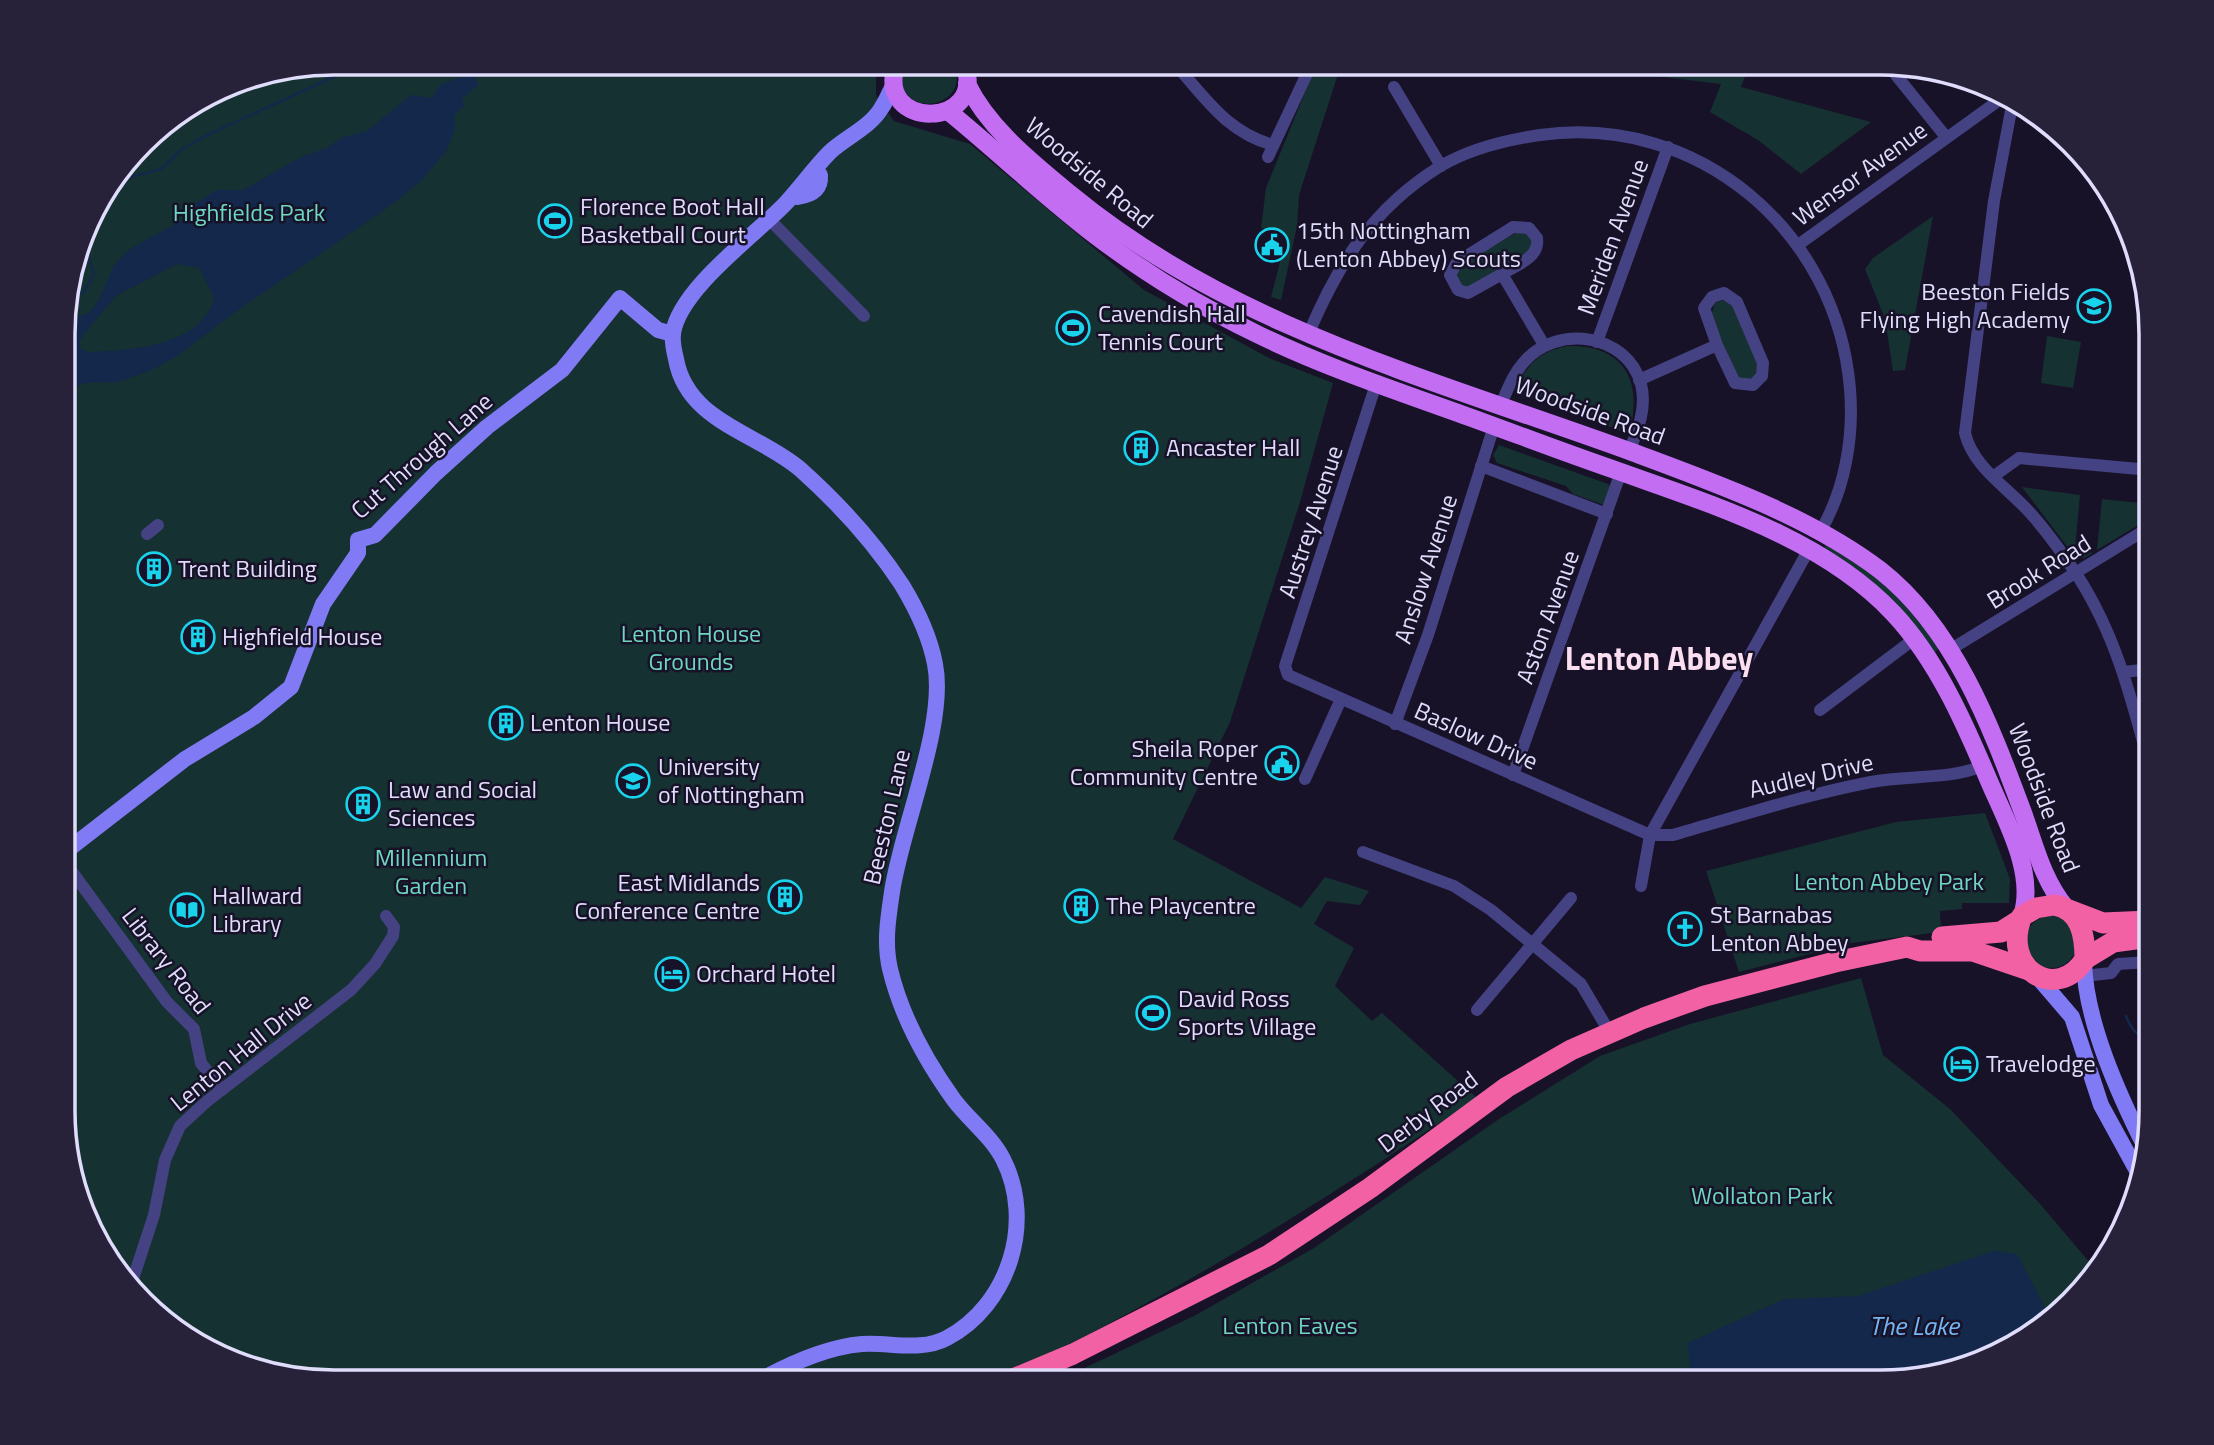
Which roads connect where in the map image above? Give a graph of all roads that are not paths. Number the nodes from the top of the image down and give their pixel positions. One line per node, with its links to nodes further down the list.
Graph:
1 (895, 75): 7 (main road)
2 (966, 75): 6 (main road)
3 (1184, 75): 4 (street)
4 (1306, 75)
5 (1896, 76): 15 (street)
6 (967, 84): 12 (main road); 24 (main road, Woodside Road)
7 (894, 85): 10 (street); 11 (main road)
8 (1394, 87): 17 (street)
9 (1995, 103): 15 (street, Wensor Avenue)
10 (882, 108): 11 (street); 14 (street)
11 (909, 108): 12 (main road)
12 (948, 111): 28 (main road, Woodside Road)
13 (2011, 111): 37 (street)
14 (852, 137): 18 (street); 18 (street)
15 (1946, 137): 20 (street, Wensor Avenue)
16 (1668, 147): 17 (street); 20 (street); 25 (street, Meriden Avenue)
17 (1441, 166): 24 (street)
18 (793, 198): 19 (street)
19 (769, 219): 22 (street); 23 (street)
20 (1798, 245): 40 (street)
21 (1502, 274): 21 (street); 26 (street)
22 (864, 316)
23 (673, 334): 59 (street, Cut Through Lane); 82 (street, Beeston Lane)
24 (1308, 335): 28 (main road); 31 (main road, Woodside Road)
25 (1597, 342): 26 (street); 29 (street)
26 (1544, 345): 31 (street)
27 (1717, 345): 27 (street); 29 (street)
28 (1300, 355): 30 (main road, Woodside Road)
29 (1639, 380): 33 (street)
30 (1376, 384): 32 (main road, Woodside Road); 50 (street, Austrey Avenue)
31 (1501, 404): 32 (main road); 33 (main road, Woodside Road)
32 (1494, 426): 34 (street, Anslow Avenue); 36 (main road, Woodside Road)
33 (1629, 451): 40 (main road, Woodside Road)
34 (1482, 466): 38 (street); 53 (street, Anslow Avenue)
35 (2139, 469): 37 (street)
36 (1621, 472): 38 (street, Aston Avenue); 43 (main road, Woodside Road)
37 (1994, 476): 44 (street)
38 (1607, 513): 56 (street, Aston Avenue)
39 (158, 525): 41 (street)
40 (1820, 532): 46 (main road, Woodside Road)
41 (147, 534)
42 (2139, 534): 44 (street, Brook Road)
43 (1808, 551): 45 (main road, Woodside Road); 58 (street)
44 (2076, 574): 46 (street, Brook Road); 49 (street)
45 (1913, 639): 48 (main road, Woodside Road); 52 (street)
46 (1948, 651): 48 (main road); 64 (main road, Woodside Road)
47 (2139, 670): 49 (street)
48 (1935, 672): 55 (main road, Woodside Road)
49 (2124, 672): 54 (street)
50 (1286, 673): 51 (street, Baslow Drive)
51 (1341, 699): 53 (street, Baslow Drive); 57 (street)
52 (1820, 710)
53 (1395, 724): 56 (street, Baslow Drive)
54 (2139, 727)
55 (1983, 766): 58 (street, Audley Drive); 66 (main road, Woodside Road)
56 (1513, 775): 58 (street, Baslow Drive)
57 (1305, 779)
58 (1650, 835): 62 (street)
59 (75, 844)
60 (1363, 852): 69 (street)
61 (75, 876): 78 (street, Library Road)
62 (1640, 886)
63 (1571, 898): 69 (street)
64 (2067, 909): 66 (highway); 67 (highway); 72 (highway)
65 (386, 916): 78 (street, Lenton Hall Drive)
66 (2021, 918): 70 (highway, Derby Road); 73 (highway)
67 (2139, 922)
68 (2139, 938): 72 (highway)
69 (1533, 944): 74 (street); 75 (street)
70 (1907, 947): 73 (highway, Derby Road); 75 (highway, Derby Road)
71 (2139, 963): 72 (street)
72 (2084, 965): 73 (highway); 76 (street)
73 (2033, 973): 77 (street)
74 (1477, 1010)
75 (1610, 1033): 83 (highway, Derby Road)
76 (2103, 1045): 77 (street); 79 (street)
77 (2083, 1054): 80 (street)
78 (222, 1090): 81 (street, Lenton Hall Drive)
79 (2138, 1132)
80 (2134, 1163)
81 (134, 1275)
82 (780, 1370)
83 (1035, 1370)

